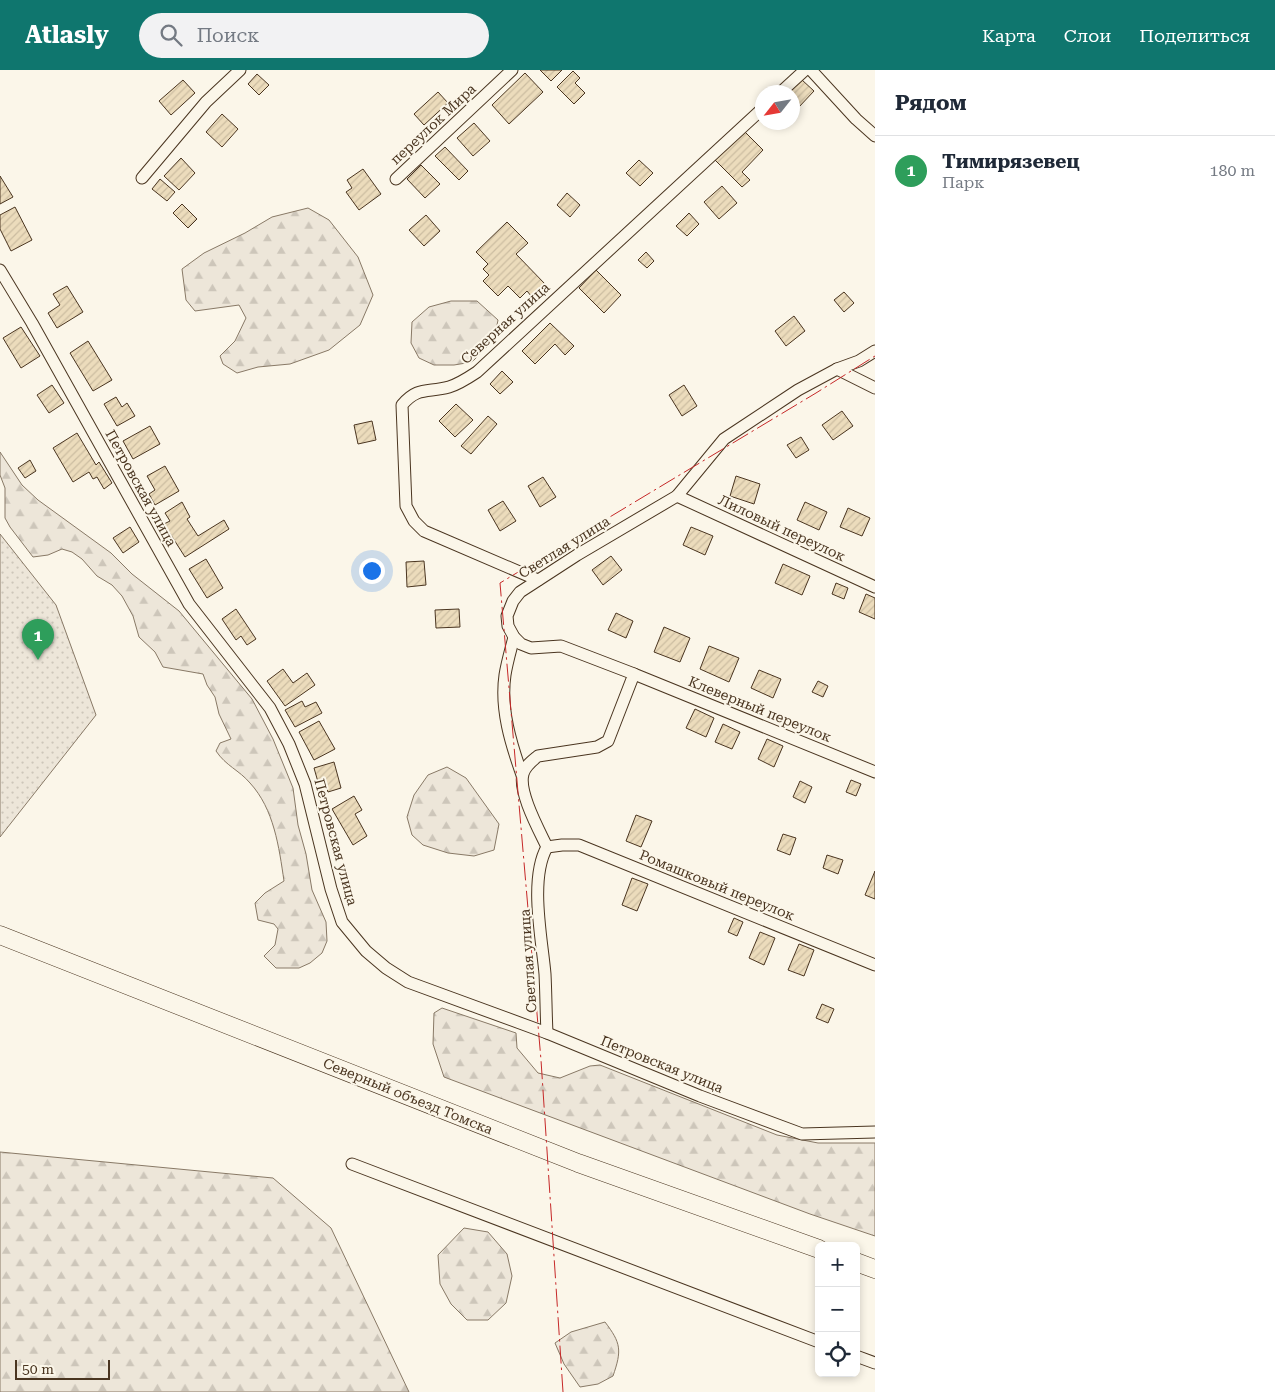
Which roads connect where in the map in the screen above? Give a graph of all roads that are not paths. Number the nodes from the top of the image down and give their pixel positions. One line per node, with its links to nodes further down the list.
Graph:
1 (240, 70): 8 (street)
2 (512, 70): 9 (street, переулок Мира)
3 (805, 70): 5 (street)
4 (811, 70): 7 (street)
5 (788, 85)
6 (755, 115): 15 (street, Северная улица)
7 (875, 136)
8 (142, 178)
9 (396, 179)
10 (0, 270): 24 (street, Петровская улица)
11 (875, 350): 12 (street, Светлая улица)
12 (837, 369): 13 (street); 14 (street, Светлая улица)
13 (875, 388)
14 (677, 496): 15 (street, Светлая улица); 16 (street, Лиловый переулок)
15 (538, 580): 17 (street, Светлая улица)
16 (875, 587)
17 (514, 637): 18 (street); 20 (street)
18 (634, 674): 19 (street, Клеверный переулок); 20 (street)
19 (875, 772)
20 (522, 775): 21 (street)
21 (547, 847): 23 (street, Ромашковый переулок); 24 (street, Светлая улица)
22 (0, 935): 27 (main road, Северный объезд Томска)
23 (875, 965)
24 (547, 1033): 25 (street, Петровская улица)
25 (875, 1132)
26 (352, 1164): 30 (street)
27 (815, 1248)
28 (860, 1263): 29 (main road)
29 (875, 1269)
30 (815, 1340)
31 (860, 1357): 32 (street)
32 (875, 1363)

